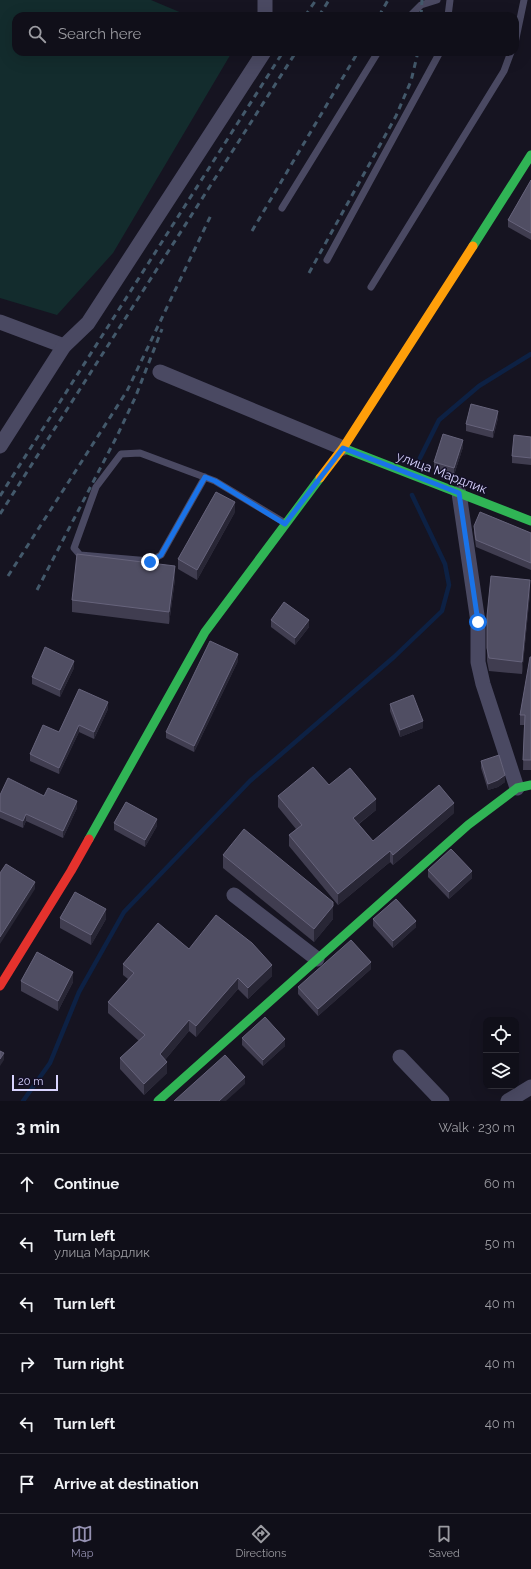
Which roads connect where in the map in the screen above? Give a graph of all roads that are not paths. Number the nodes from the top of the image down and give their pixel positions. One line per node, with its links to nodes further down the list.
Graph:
1 (265, 0): 5 (street)
2 (437, 0): 6 (lane)
3 (450, 0): 7 (lane)
4 (524, 0): 8 (lane)
5 (266, 12)
6 (414, 12)
7 (448, 12)
8 (519, 24)
9 (261, 56): 18 (street)
10 (376, 56): 14 (lane)
11 (438, 56): 15 (lane)
12 (510, 56): 16 (lane)
13 (531, 155): 21 (main road)
14 (282, 208)
15 (327, 260)
16 (371, 287)
17 (0, 322): 18 (street)
18 (64, 346): 20 (street)
19 (160, 372): 21 (street)
20 (0, 446)
21 (343, 448): 23 (main road, улица Мардлик); 25 (main road)
22 (205, 477): 22 (lane); 25 (lane)
23 (459, 493): 24 (main road, улица Мардлик); 26 (street)
24 (531, 521)
25 (285, 524): 29 (main road)
26 (524, 786): 28 (main road)
27 (234, 894): 28 (street)
28 (317, 959): 32 (main road)
29 (0, 986)
30 (400, 1057): 33 (street)
31 (531, 1087): 34 (street)
32 (158, 1101)
33 (442, 1101)
34 (508, 1101)

